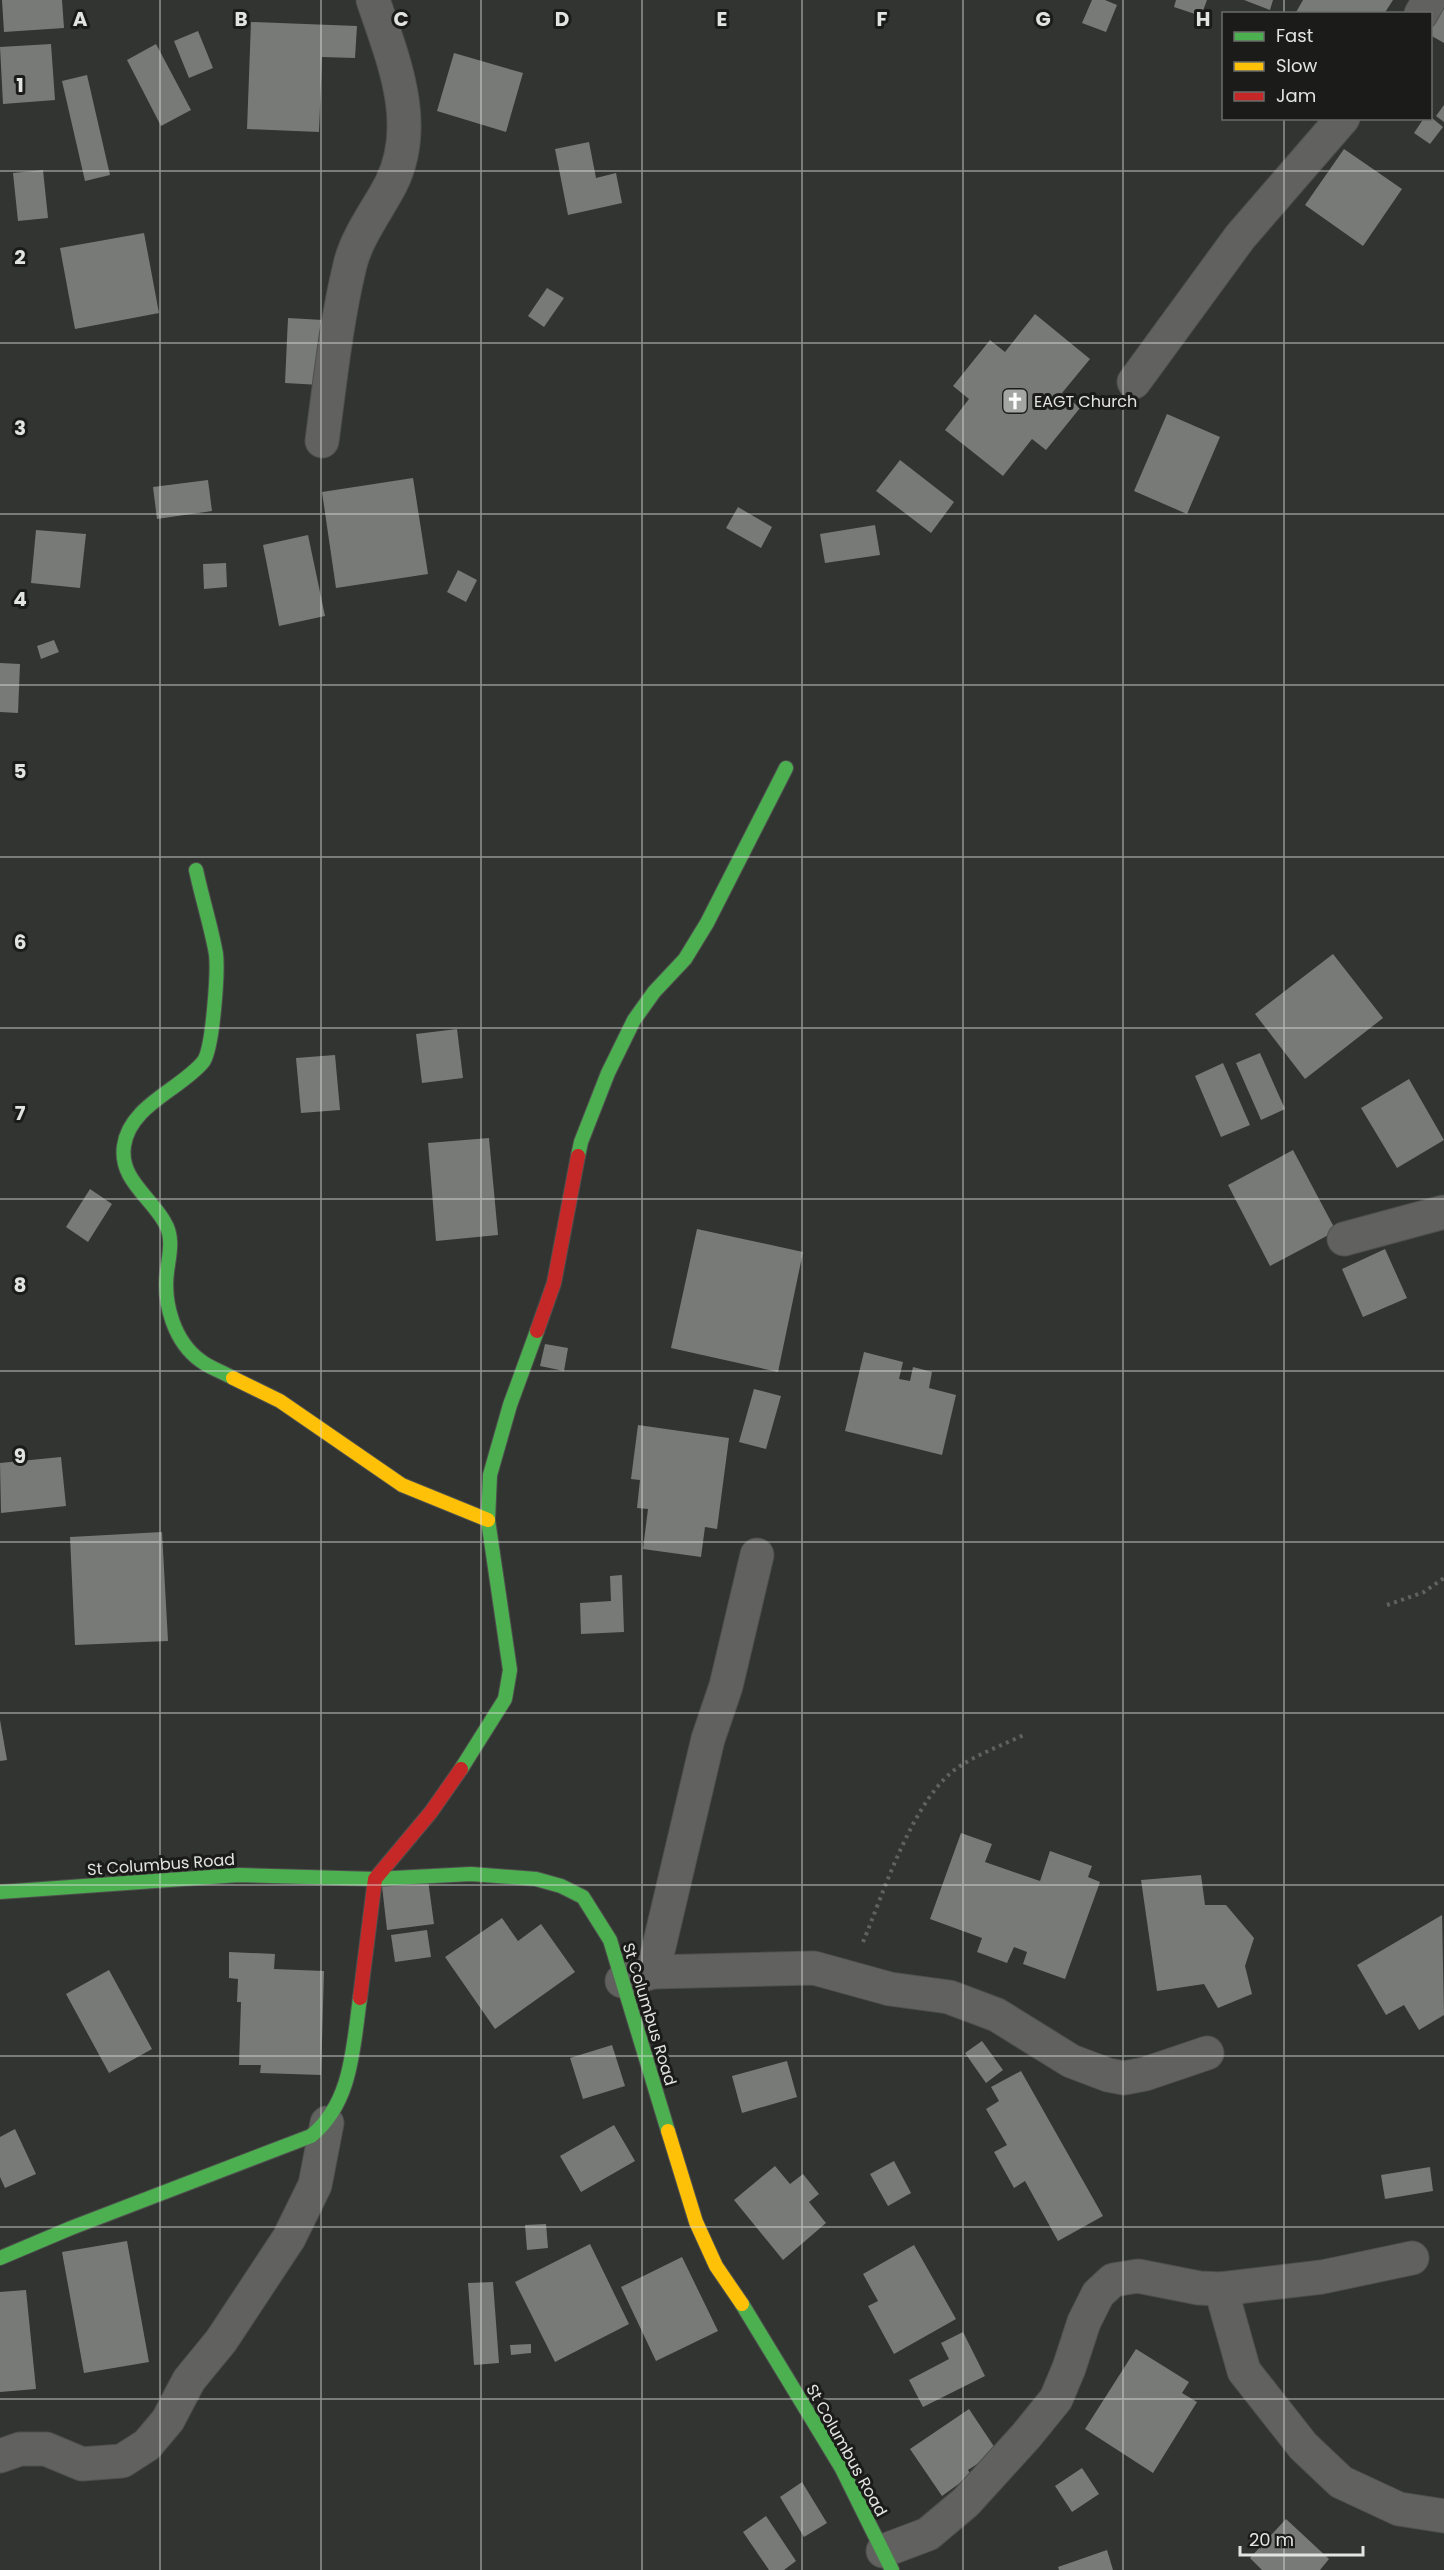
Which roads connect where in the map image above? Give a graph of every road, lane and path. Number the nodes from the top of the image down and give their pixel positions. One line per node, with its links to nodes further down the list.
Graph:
1 (373, 0): 4 (street)
2 (1341, 120): 3 (street)
3 (1134, 382)
4 (322, 441)
5 (786, 768): 9 (street)
6 (196, 870): 9 (street)
7 (1444, 1212): 8 (street)
8 (1344, 1239)
9 (488, 1520): 14 (street)
10 (757, 1555): 16 (street)
11 (1444, 1578): 12 (path)
12 (1387, 1605)
13 (1026, 1734): 17 (path)
14 (375, 1879): 15 (street, St Columbus Road); 18 (street, St Columbus Road); 20 (street)
15 (0, 1892)
16 (653, 1972): 17 (street); 18 (street)
17 (849, 1976): 19 (street)
18 (622, 1981): 26 (street, St Columbus Road)
19 (1208, 2053)
20 (327, 2123): 21 (street); 24 (street)
21 (0, 2258)
22 (1412, 2258): 23 (street)
23 (1221, 2289): 25 (street); 26 (street)
24 (0, 2456)
25 (1444, 2516)
26 (888, 2561)

